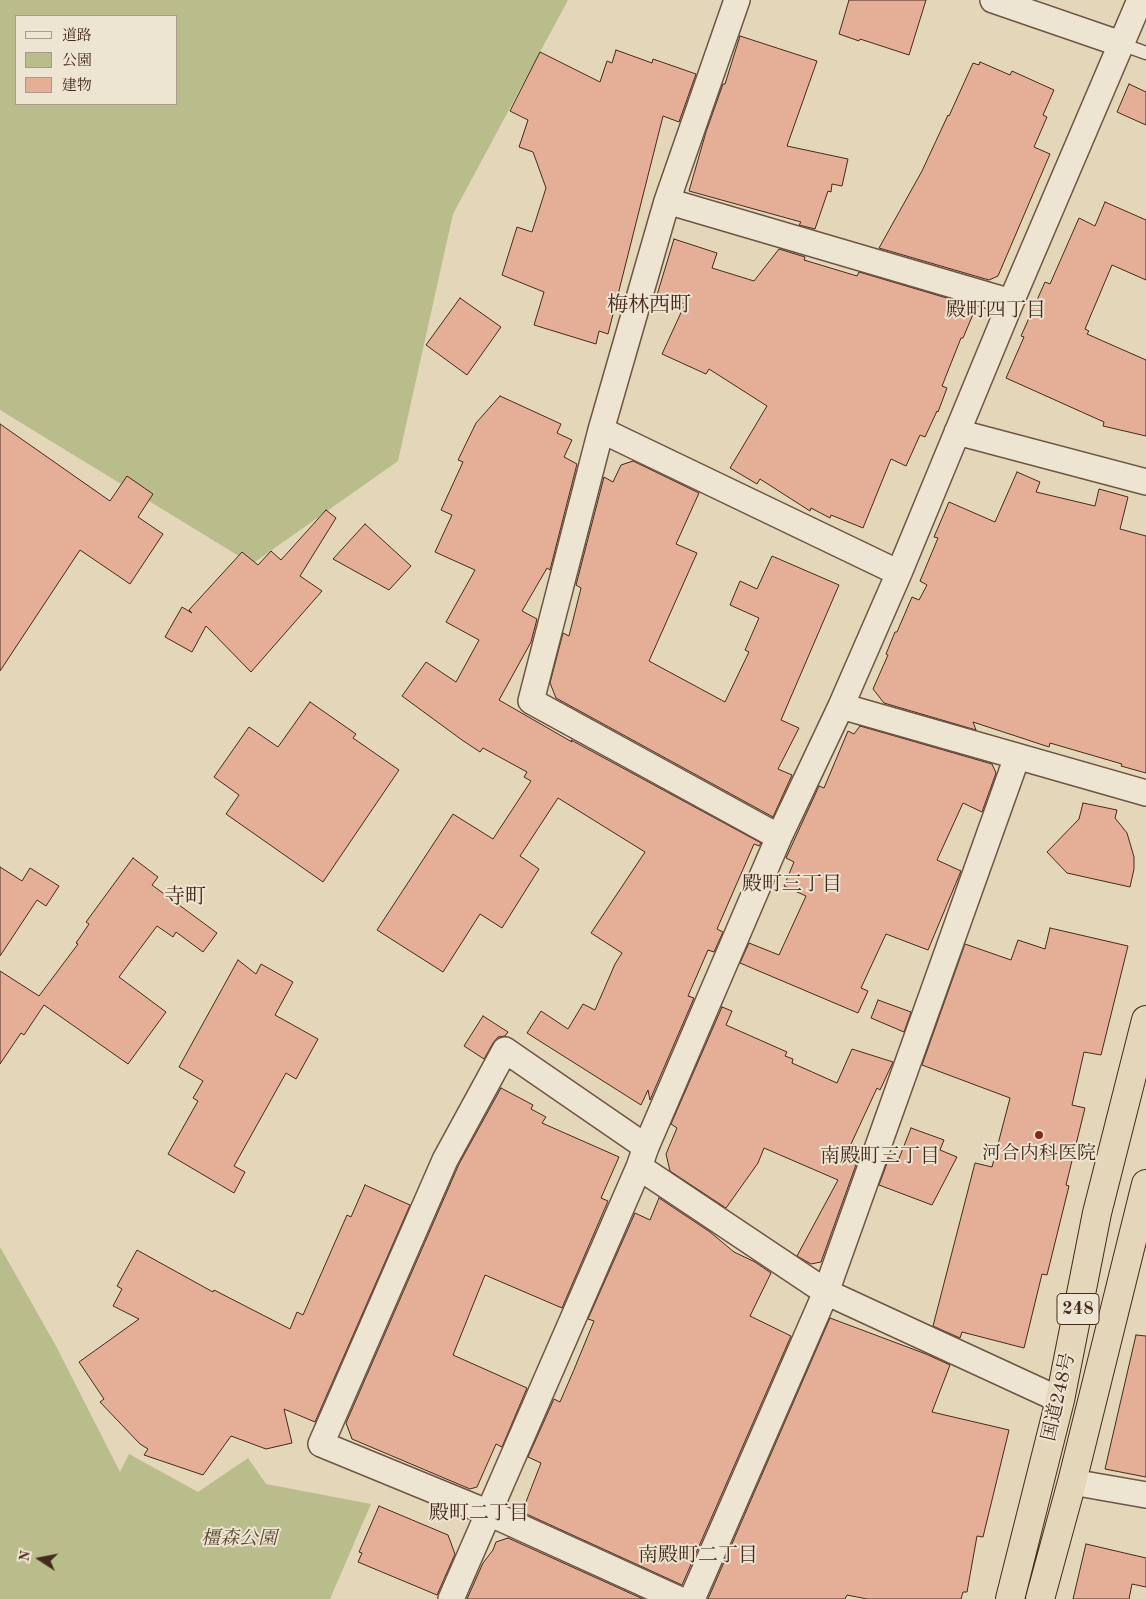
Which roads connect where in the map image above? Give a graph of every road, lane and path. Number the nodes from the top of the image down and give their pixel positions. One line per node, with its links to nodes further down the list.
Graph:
1 (737, 0): 6 (street)
2 (993, 0): 4 (street)
3 (1140, 0): 4 (street)
4 (1121, 44): 5 (lane); 7 (street)
5 (1146, 52)
6 (667, 201): 7 (street); 8 (street)
7 (1011, 302): 9 (street)
8 (601, 430): 11 (street); 15 (street)
9 (957, 432): 10 (street); 11 (street)
10 (1146, 482)
11 (899, 573): 12 (street)
12 (841, 706): 13 (street); 15 (street)
13 (1017, 757): 14 (street); 20 (street)
14 (1146, 793)
15 (779, 837): 17 (street)
16 (1146, 1020): 21 (highway, 国道248号 / 248)
17 (643, 1157): 20 (street); 24 (street); 24 (street)
18 (1146, 1184): 19 (highway, 国道248号 / 248)
19 (1142, 1225): 22 (highway, 国道248号 / 248)
20 (826, 1292): 21 (street); 27 (street)
21 (1060, 1400): 28 (highway, 国道248号 / 248)
22 (1072, 1482): 23 (street); 29 (highway, 国道248号 / 248)
23 (1146, 1495)
24 (489, 1513): 25 (street); 26 (street)
25 (451, 1599)
26 (678, 1599)
27 (692, 1599)
28 (1010, 1599)
29 (1040, 1599)

